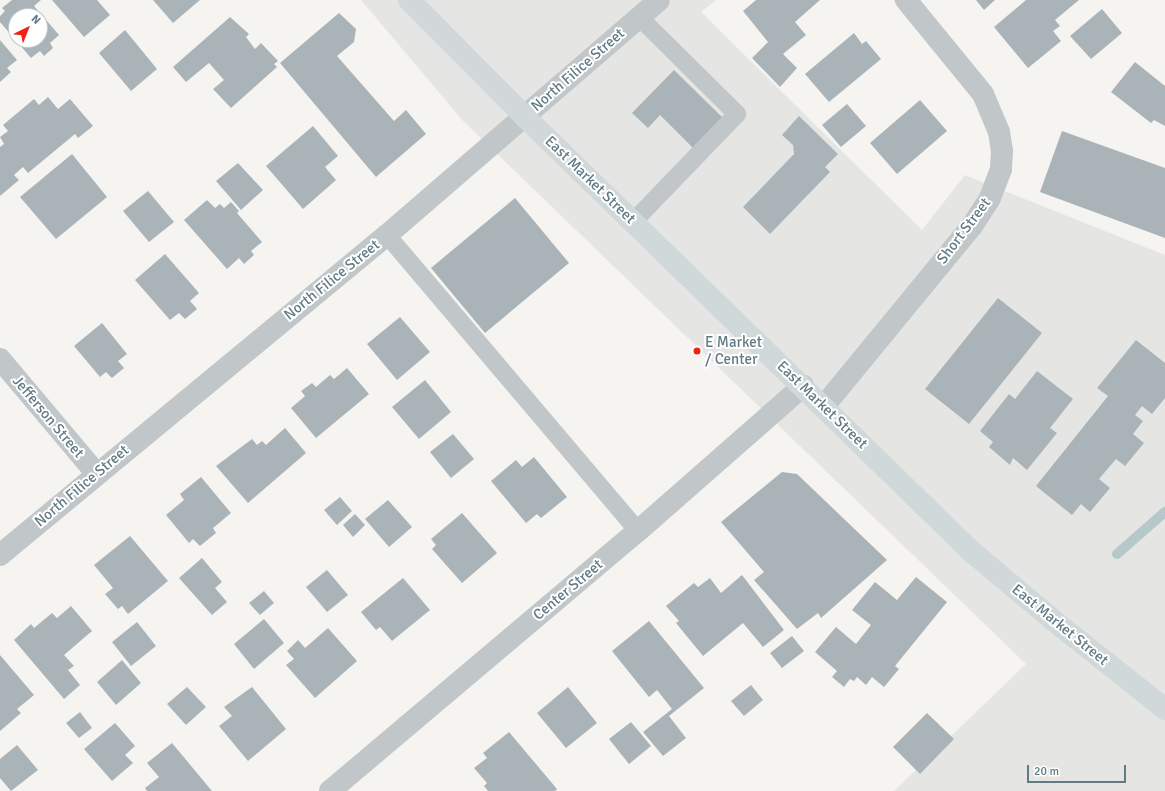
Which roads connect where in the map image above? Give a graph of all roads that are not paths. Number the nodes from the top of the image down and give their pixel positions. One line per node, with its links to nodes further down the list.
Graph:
1 (409, 0): 5 (main road, East Market Street)
2 (659, 0): 4 (street, North Filice Street)
3 (906, 0): 10 (street, Short Street)
4 (639, 16): 5 (street, North Filice Street); 6 (lane)
5 (525, 117): 6 (main road, East Market Street); 7 (street, North Filice Street)
6 (633, 222): 9 (main road, East Market Street)
7 (386, 235): 11 (street, North Filice Street); 12 (lane)
8 (0, 359): 11 (street, Jefferson Street)
9 (803, 386): 10 (main road, East Market Street); 12 (street, Center Street)
10 (824, 406): 14 (main road, East Market Street)
11 (97, 474): 13 (street, North Filice Street)
12 (638, 531): 15 (street, Center Street)
13 (0, 555)
14 (1165, 709)
15 (330, 791)

